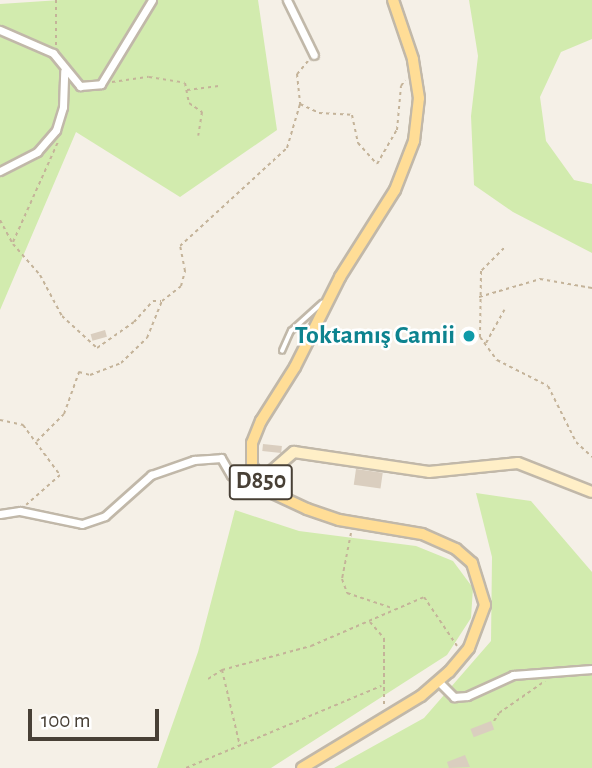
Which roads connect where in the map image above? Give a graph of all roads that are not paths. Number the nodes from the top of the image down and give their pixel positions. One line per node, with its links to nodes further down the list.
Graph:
1 (152, 0): 6 (street)
2 (287, 0): 5 (street)
3 (393, 0): 8 (main road, D850)
4 (0, 30): 6 (street)
5 (314, 55)
6 (64, 71): 7 (street)
7 (0, 171)
8 (331, 294): 9 (lane); 10 (main road, D850)
9 (282, 351)
10 (266, 490): 11 (street); 12 (street); 14 (main road, D850)
11 (592, 492)
12 (0, 514)
13 (592, 669): 14 (street)
14 (439, 681): 15 (main road, D850)
15 (302, 768)

